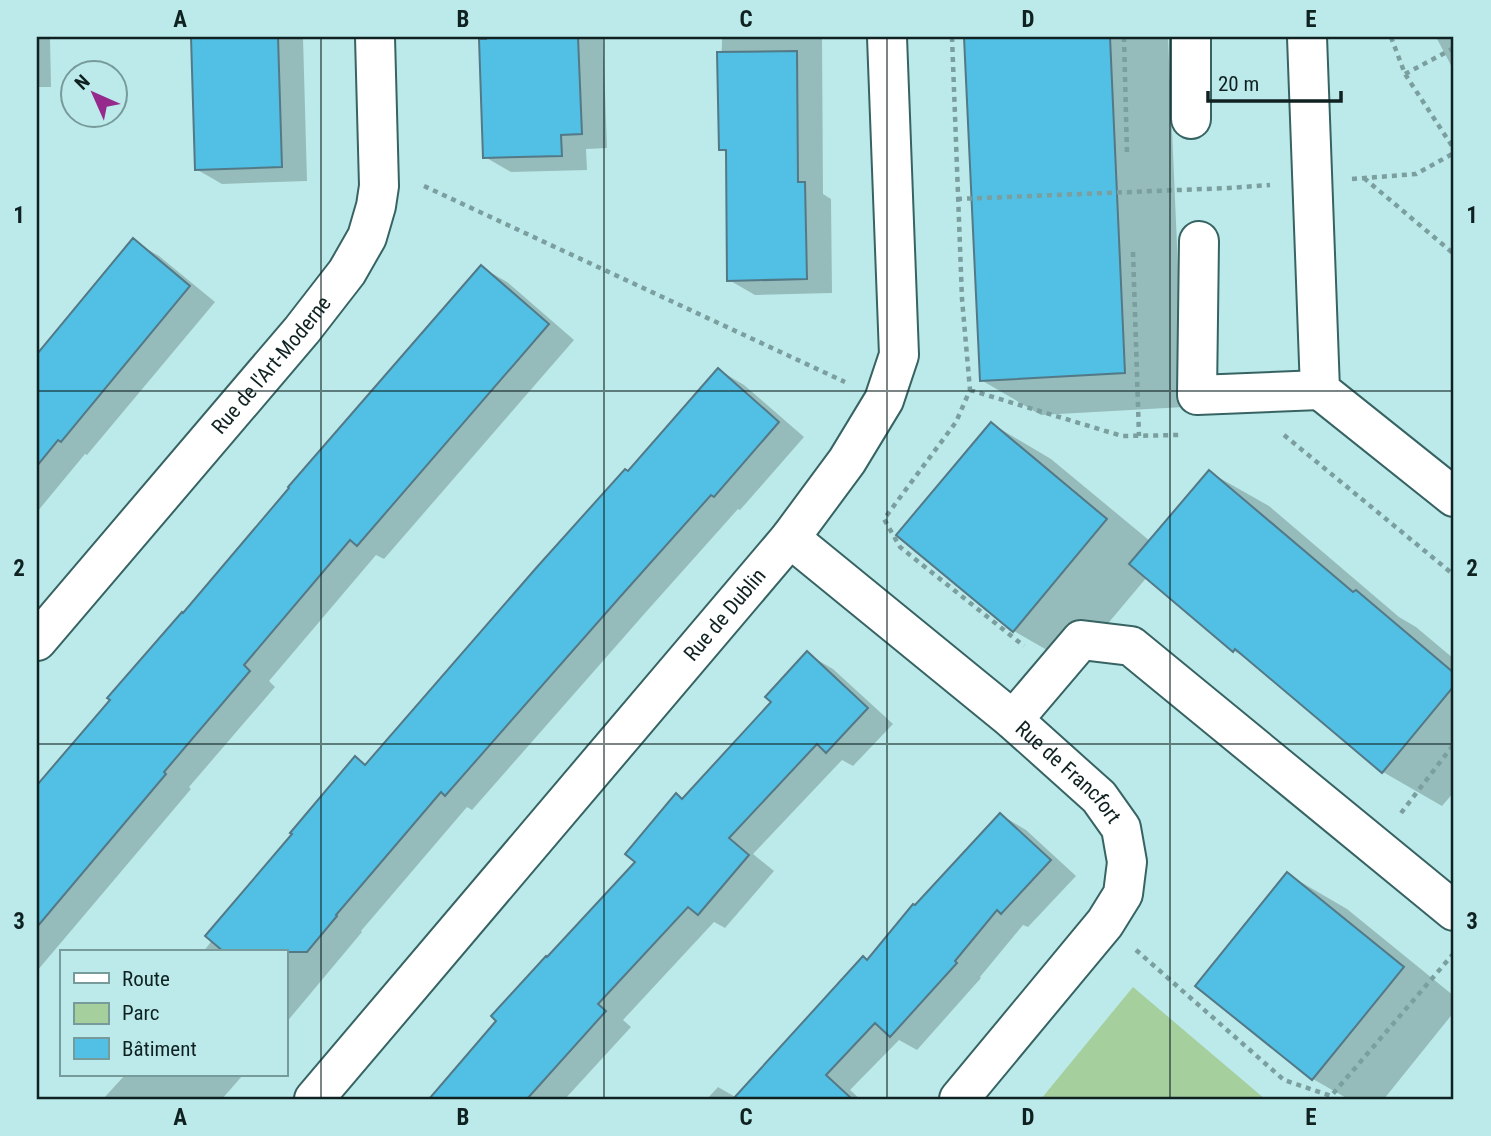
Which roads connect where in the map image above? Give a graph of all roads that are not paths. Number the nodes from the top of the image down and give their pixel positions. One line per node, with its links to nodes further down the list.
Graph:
1 (375, 37): 10 (street, Rue de l'Art-Moderne)
2 (887, 37): 9 (street, Rue de Dublin)
3 (1191, 37): 5 (street)
4 (1307, 37): 7 (street)
5 (1191, 119)
6 (1199, 241): 7 (street)
7 (1326, 395): 8 (street)
8 (1454, 497)
9 (790, 538): 11 (street, Rue de Francfort); 13 (street, Rue de Dublin)
10 (37, 641)
11 (1013, 720): 12 (street); 14 (street, Rue de Francfort)
12 (1454, 911)
13 (314, 1099)
14 (959, 1099)

